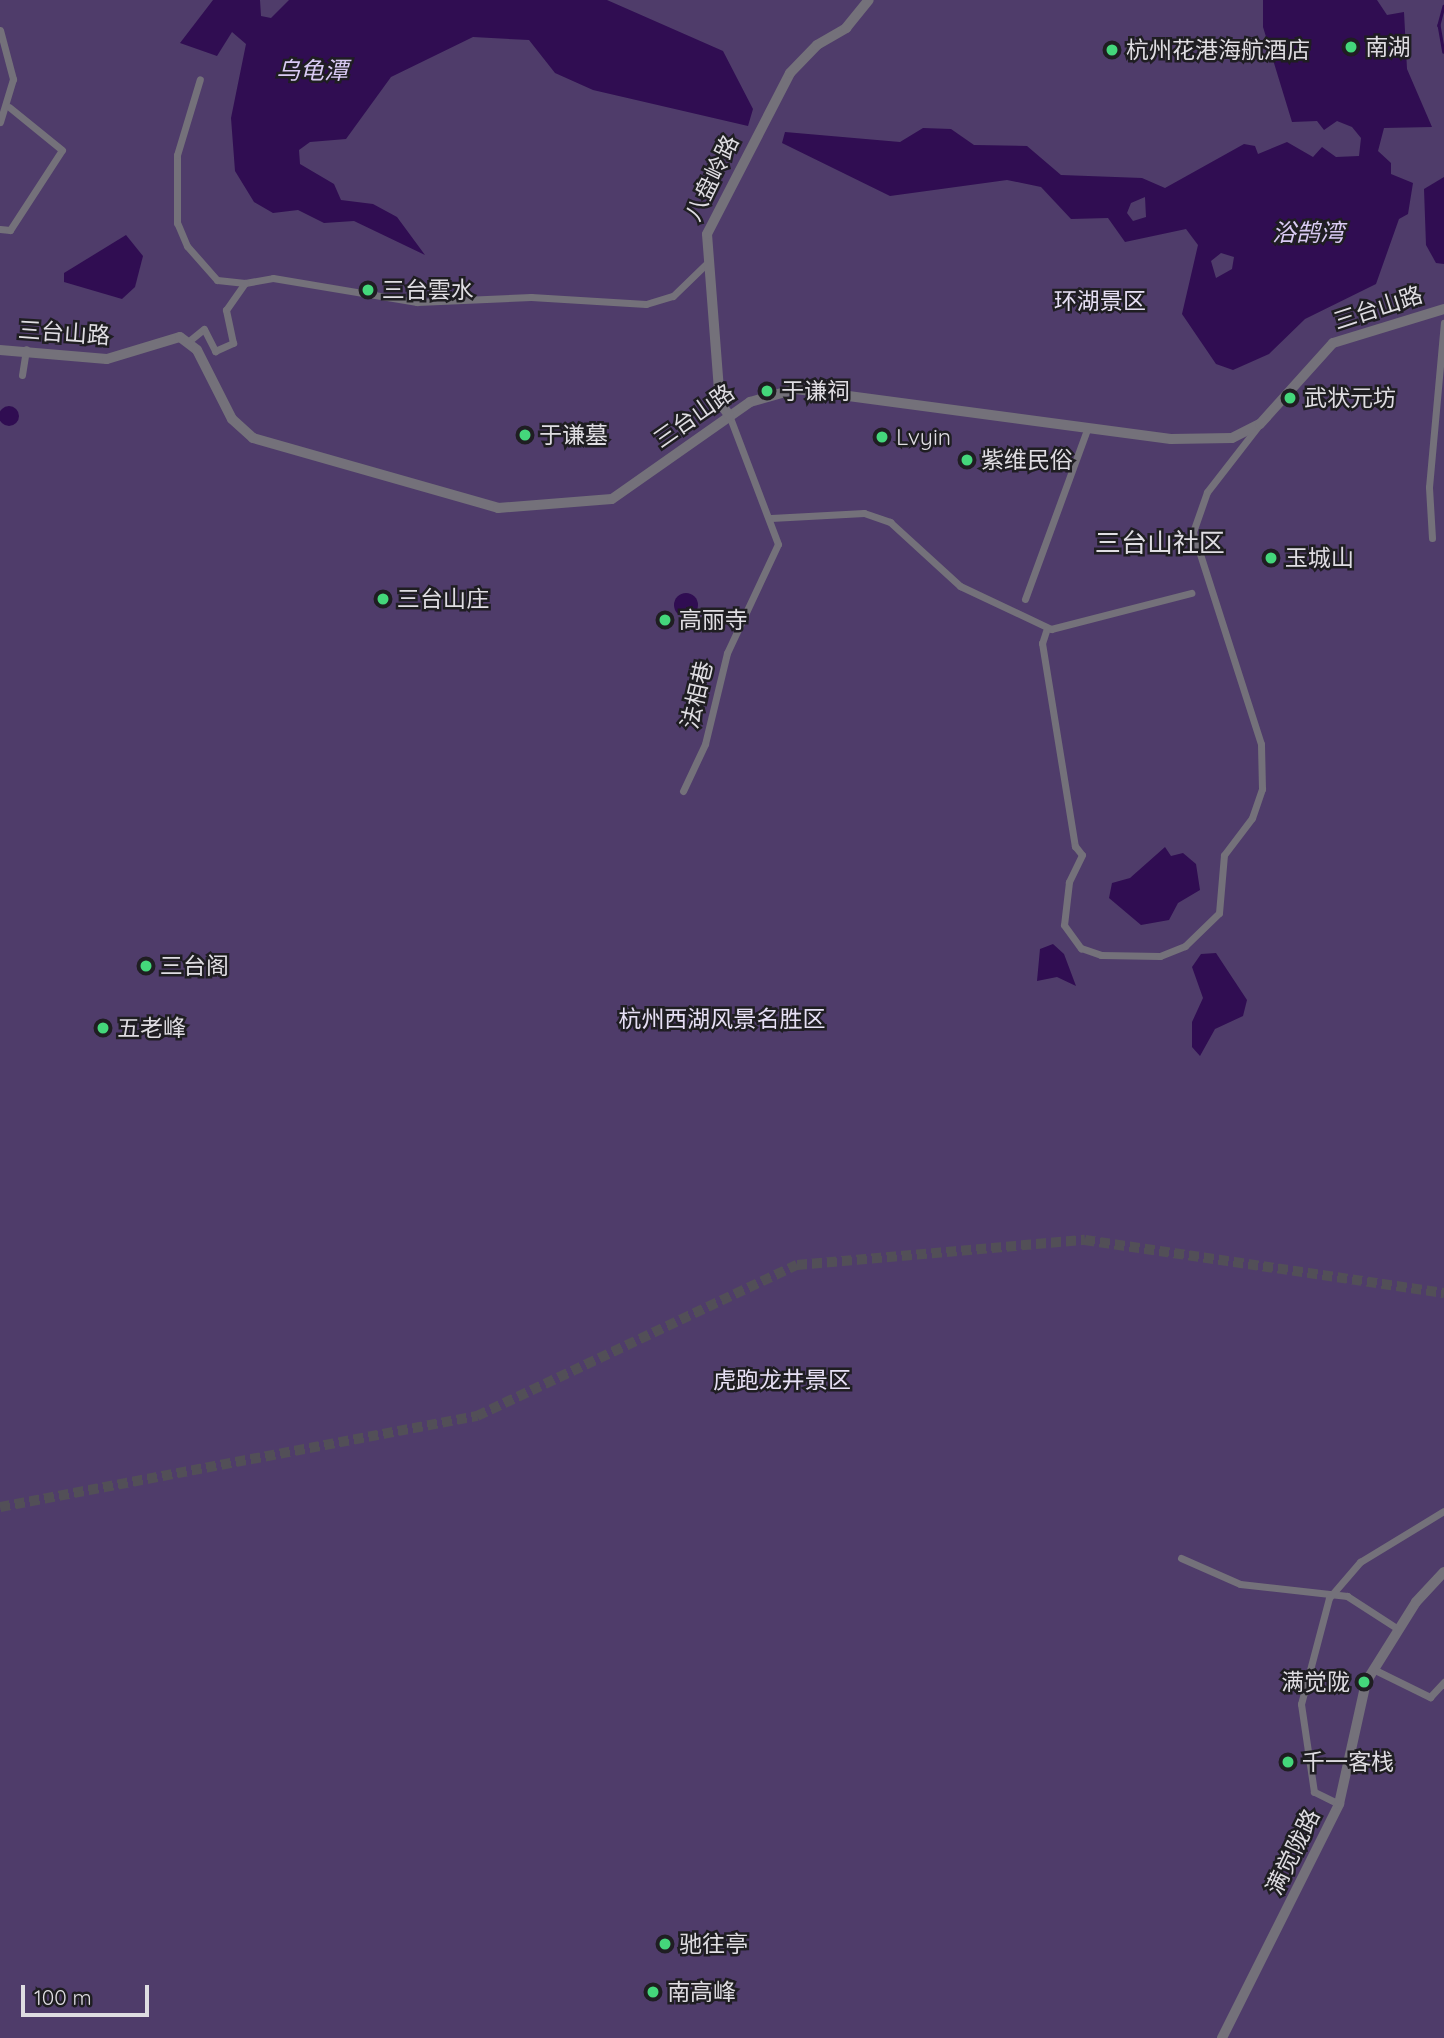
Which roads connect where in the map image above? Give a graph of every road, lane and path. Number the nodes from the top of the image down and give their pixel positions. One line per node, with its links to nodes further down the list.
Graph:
1 (869, 0): 7 (street, 八盘岭路)
2 (0, 30): 4 (street)
3 (200, 79): 8 (street)
4 (9, 107): 5 (street); 6 (street)
5 (0, 122)
6 (0, 229)
7 (706, 264): 8 (street); 16 (street, 八盘岭路)
8 (246, 283): 12 (street)
9 (1444, 309): 17 (street, 三台山路)
10 (1444, 323): 11 (street)
11 (1444, 331): 20 (street)
12 (189, 341): 13 (street, 三台山路); 16 (street, 三台山路)
13 (26, 349): 14 (street, 三台山路); 15 (street)
14 (0, 350)
15 (22, 375)
16 (729, 415): 18 (street, 三台山路); 19 (street, 法相巷)
17 (1260, 424): 18 (street, 三台山路); 23 (street)
18 (1088, 427): 22 (street)
19 (771, 518): 23 (street); 24 (street, 法相巷)
20 (1432, 538)
21 (1191, 593): 23 (street)
22 (1025, 599)
23 (1047, 628)
24 (683, 792)
25 (1444, 1511): 28 (street)
26 (1181, 1558): 28 (street)
27 (1444, 1572): 29 (street, 满觉陇路)
28 (1332, 1591): 29 (street); 32 (street)
29 (1398, 1629): 30 (street, 满觉陇路)
30 (1373, 1669): 31 (street); 32 (street, 满觉陇路)
31 (1444, 1682)
32 (1339, 1804): 33 (street, 满觉陇路)
33 (1222, 2038)

